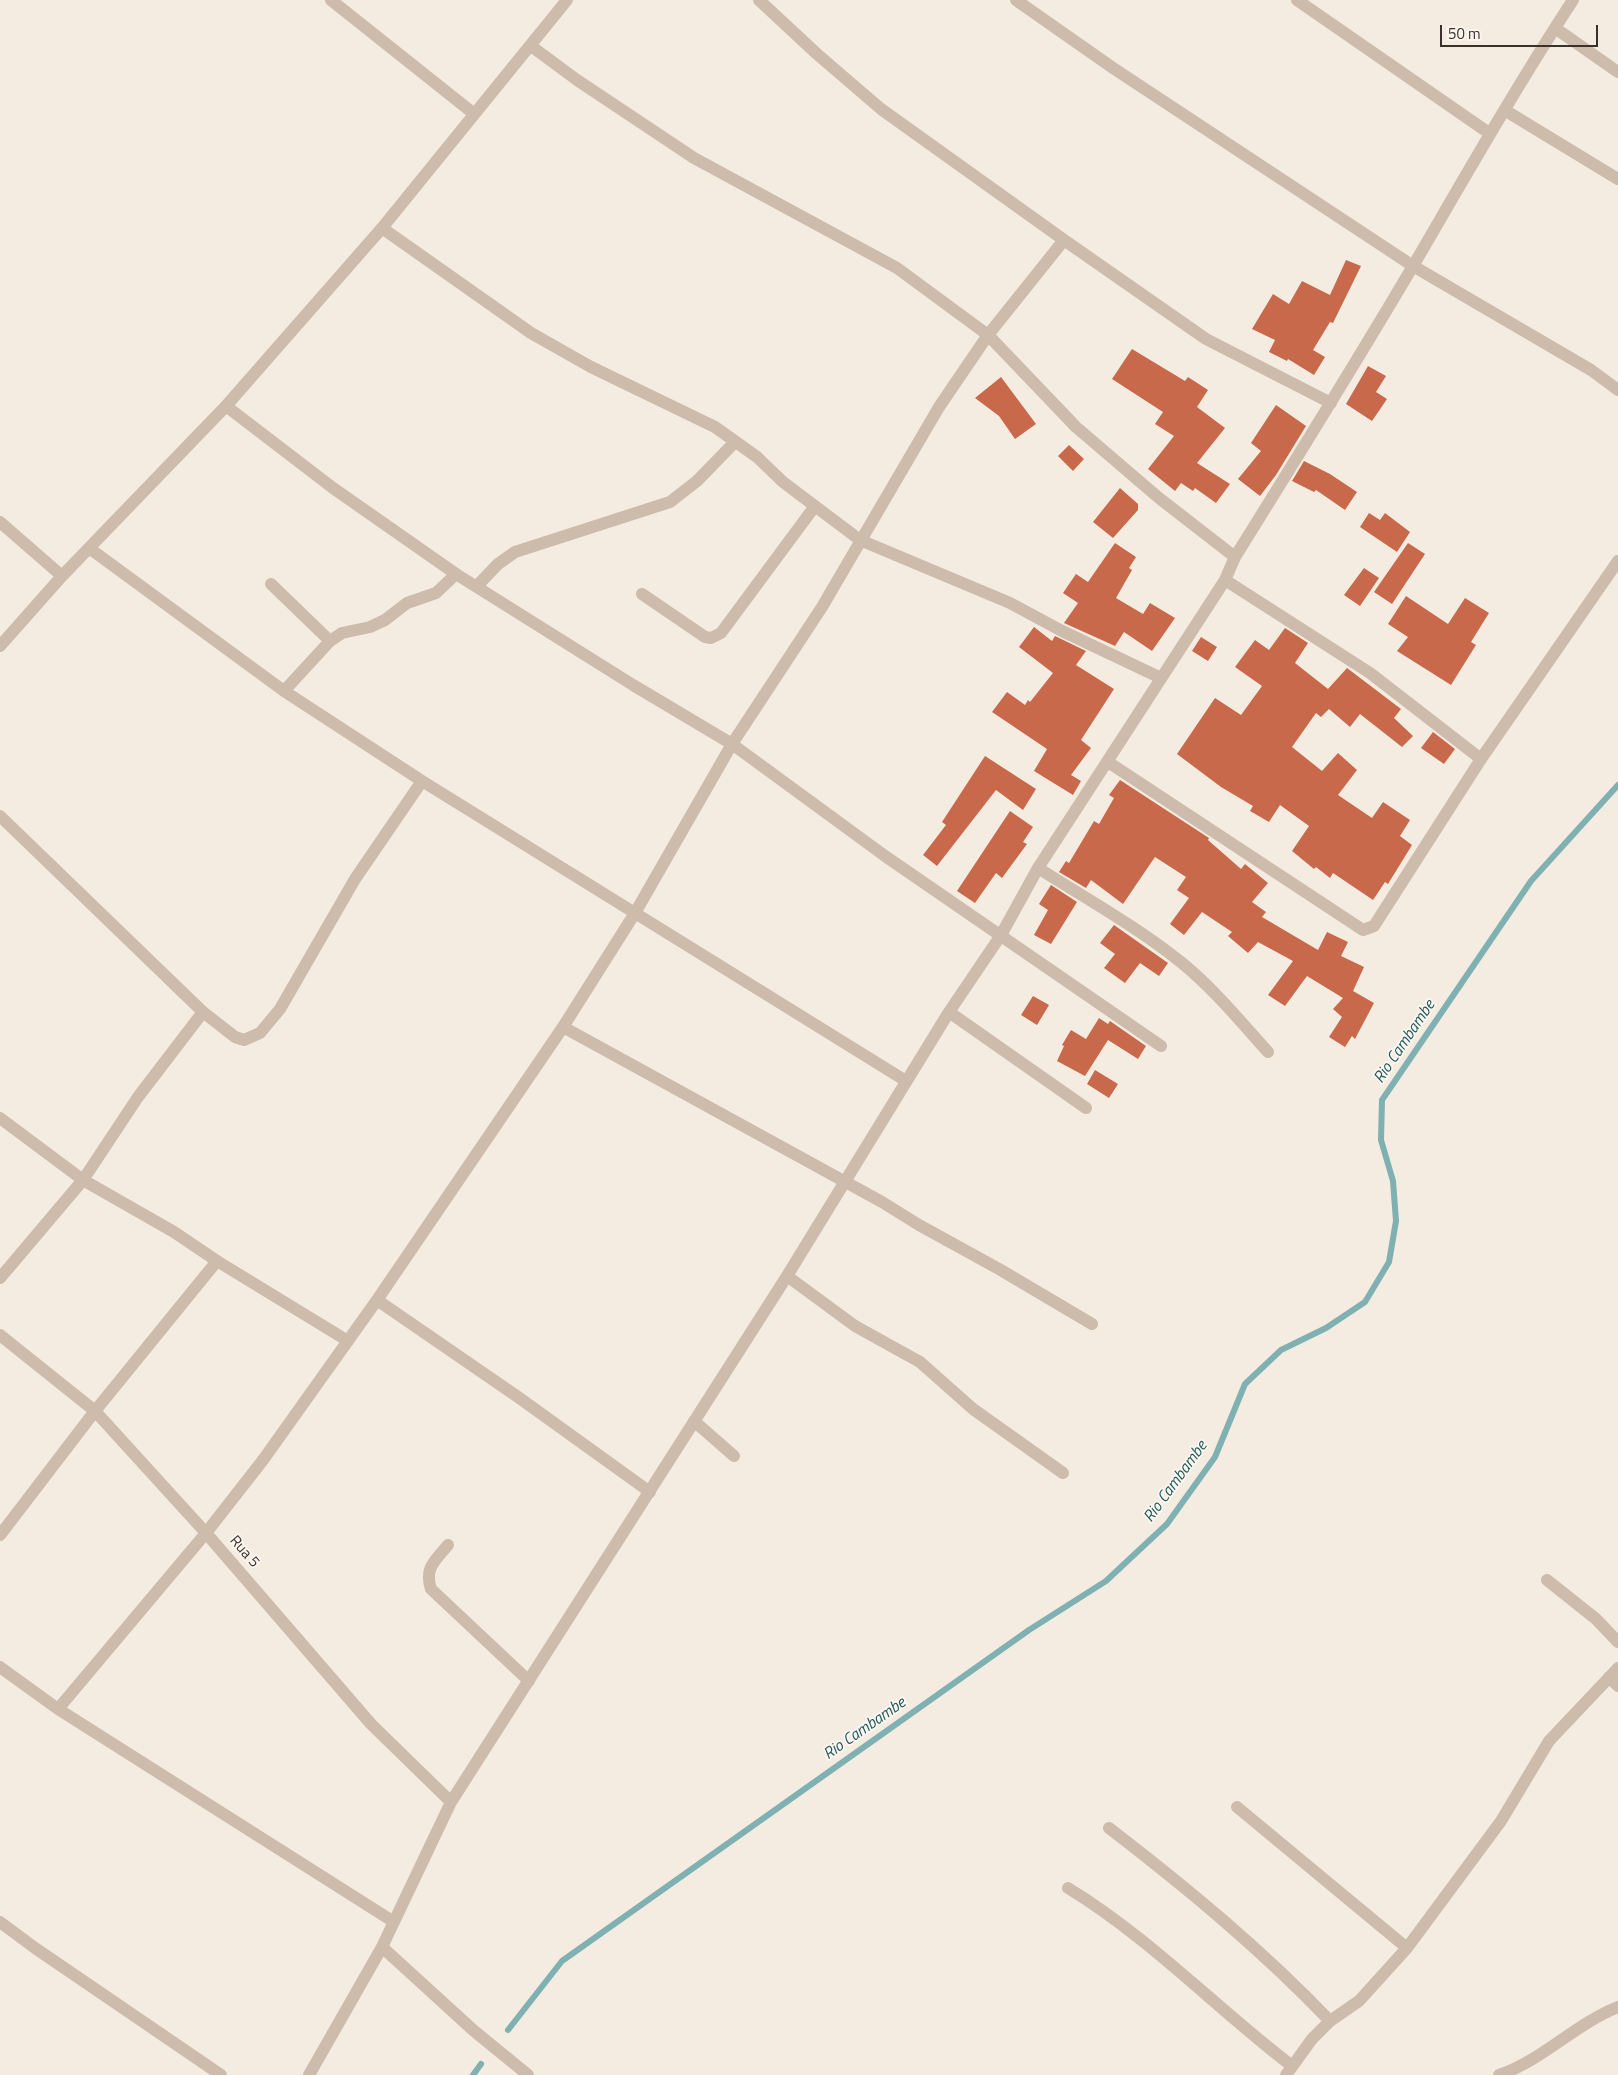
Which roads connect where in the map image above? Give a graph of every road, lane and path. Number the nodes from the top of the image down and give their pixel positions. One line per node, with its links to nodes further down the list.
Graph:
1 (331, 0): 11 (street)
2 (567, 0): 8 (street)
3 (760, 0): 15 (street)
4 (1016, 0): 16 (street)
5 (1297, 0): 12 (street)
6 (1573, 0): 7 (street)
7 (1555, 28): 9 (street); 10 (street)
8 (531, 46): 11 (street); 17 (street)
9 (1618, 72)
10 (1506, 111): 12 (street); 13 (street)
11 (473, 114): 14 (street)
12 (1489, 133): 16 (street)
13 (1618, 179)
14 (382, 228): 20 (street); 21 (street)
15 (1064, 240): 17 (street); 19 (street)
16 (1413, 266): 18 (street); 19 (street)
17 (988, 335): 24 (street); 26 (street)
18 (1618, 390)
19 (1331, 403): 26 (street)
20 (226, 406): 25 (street); 28 (street)
21 (735, 442): 22 (street); 32 (street)
22 (815, 506): 24 (street); 33 (street)
23 (0, 522): 29 (street)
24 (860, 540): 36 (street); 38 (street)
25 (89, 548): 29 (street); 37 (street)
26 (1235, 558): 30 (street)
27 (1618, 561): 39 (street)
28 (456, 574): 32 (street); 34 (street)
29 (62, 576): 35 (street)
30 (1224, 580): 36 (street); 39 (street)
31 (271, 584): 34 (street)
32 (477, 586): 38 (street)
33 (642, 594)
34 (330, 641): 37 (street)
35 (0, 646)
36 (1161, 678): 40 (street)
37 (284, 691): 41 (street)
38 (732, 744): 44 (street); 45 (street)
39 (1481, 759): 40 (street)
40 (1108, 762): 43 (street)
41 (422, 781): 44 (street); 46 (street)
42 (0, 816): 46 (street)
43 (1038, 868): 45 (street); 50 (street)
44 (635, 913): 48 (street); 51 (street)
45 (1001, 935): 47 (street); 49 (street)
46 (204, 1012): 54 (street)
47 (949, 1012): 51 (street); 52 (street)
48 (563, 1026): 55 (street); 59 (street)
49 (1161, 1046)
50 (1268, 1052)
51 (906, 1082): 55 (street)
52 (1086, 1108)
53 (0, 1118): 54 (street)
54 (83, 1180): 56 (street); 58 (street)
55 (843, 1182): 57 (street); 60 (street)
56 (217, 1261): 62 (street); 63 (street)
57 (787, 1276): 64 (street); 66 (street)
58 (0, 1278)
59 (377, 1300): 62 (street); 67 (street)
60 (1092, 1324)
61 (0, 1335): 63 (street, Rua 5)
62 (348, 1341): 68 (street)
63 (94, 1411): 68 (street, Rua 5); 69 (street)
64 (694, 1422): 65 (street); 67 (street)
65 (734, 1456)
66 (1063, 1473)
67 (650, 1492): 75 (street)
68 (206, 1533): 76 (street); 77 (street, Rua 5)
69 (0, 1535)
70 (448, 1545): 75 (street)
71 (1547, 1580): 72 (street)
72 (1618, 1642)
73 (0, 1667): 76 (street)
74 (1615, 1677): 84 (street)
75 (529, 1680): 77 (street)
76 (58, 1709): 82 (street)
77 (451, 1802): 82 (street)
78 (1237, 1807): 84 (street)
79 (1109, 1828): 86 (street)
80 (1068, 1888): 87 (street)
81 (0, 1922): 89 (street)
82 (394, 1922): 83 (street)
83 (382, 1947): 88 (street); 90 (street)
84 (1407, 1948): 86 (street)
85 (1618, 2007): 91 (street)
86 (1330, 2021): 87 (street)
87 (1289, 2071)
88 (526, 2073)
89 (221, 2075)
90 (309, 2075)
91 (1499, 2075)

